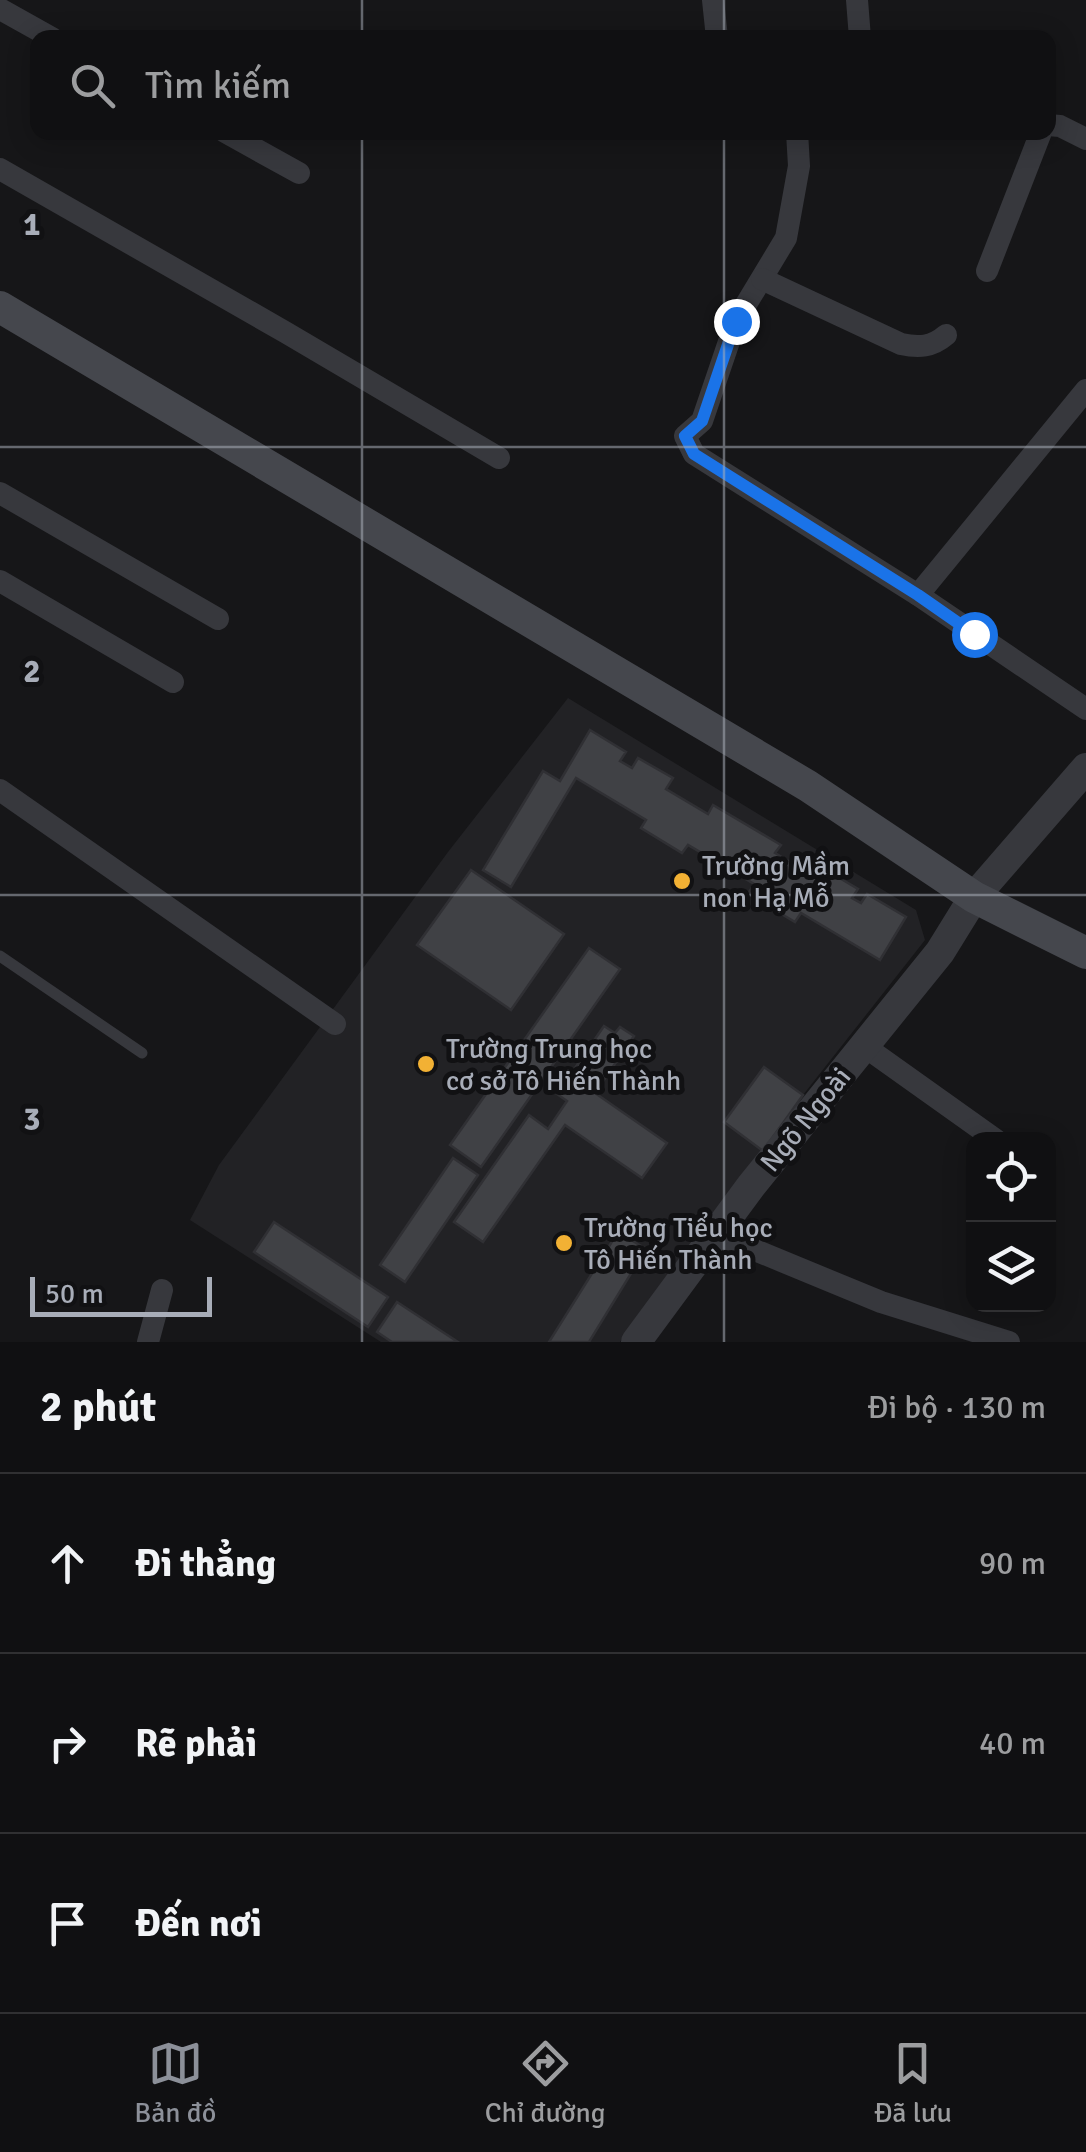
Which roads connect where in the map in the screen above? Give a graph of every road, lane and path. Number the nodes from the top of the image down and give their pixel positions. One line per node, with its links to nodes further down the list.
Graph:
1 (714, 0): 5 (street)
2 (857, 0): 6 (street)
3 (0, 9): 4 (street)
4 (38, 30)
5 (716, 30)
6 (859, 30)
7 (1056, 127): 11 (street)
8 (239, 140): 13 (street)
9 (797, 140): 15 (street)
10 (1037, 140): 14 (street)
11 (1086, 140)
12 (0, 169): 19 (street)
13 (299, 173)
14 (988, 272)
15 (762, 280): 17 (street); 22 (street)
16 (0, 307): 28 (main road)
17 (946, 335)
18 (1086, 390): 22 (street)
19 (498, 458)
20 (0, 493): 23 (street)
21 (0, 582): 24 (street)
22 (918, 595): 25 (street)
23 (218, 619)
24 (173, 682)
25 (1086, 709)
26 (1086, 768): 28 (street, Ngõ Ngoài)
27 (0, 790): 31 (street)
28 (974, 897): 29 (main road); 32 (street, Ngõ Ngoài)
29 (1086, 954)
30 (0, 956): 33 (lane)
31 (335, 1024)
32 (864, 1046): 34 (street); 35 (street, Ngõ Ngoài)
33 (142, 1053)
34 (985, 1132)
35 (716, 1234): 38 (street, Ngõ Ngoài); 39 (street)
36 (162, 1290): 37 (street)
37 (148, 1342)
38 (636, 1342)
39 (1010, 1342)

